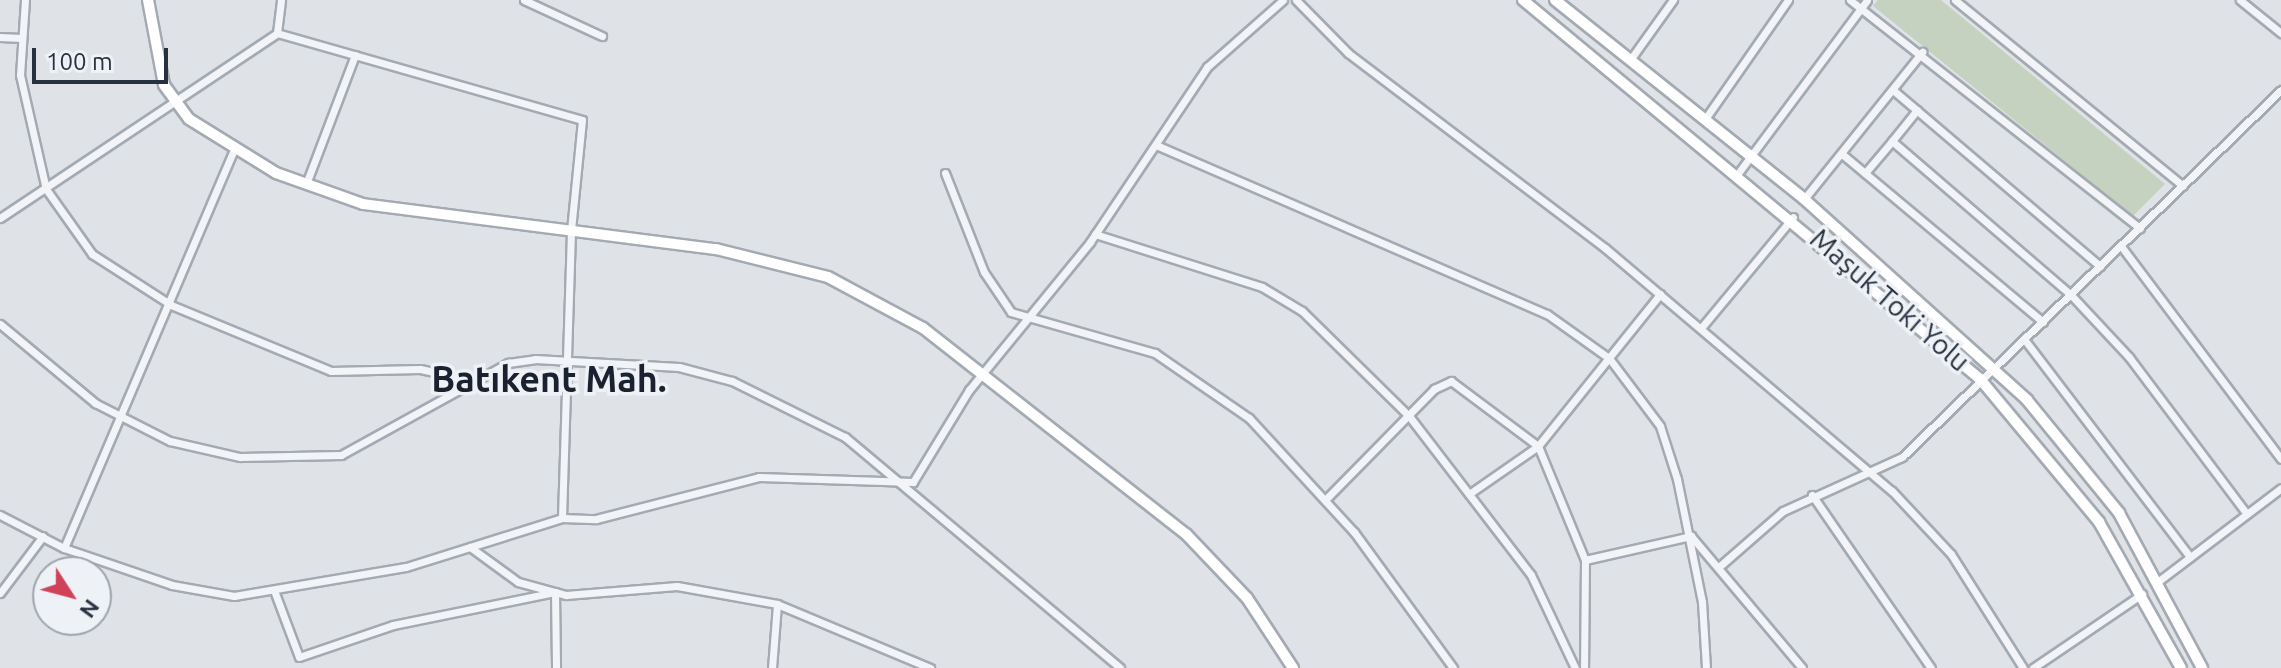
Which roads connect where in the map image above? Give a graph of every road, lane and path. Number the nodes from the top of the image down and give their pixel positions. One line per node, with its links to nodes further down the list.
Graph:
1 (25, 0): 20 (street)
2 (148, 0): 26 (main road)
3 (281, 0): 16 (street)
4 (524, 0): 18 (street)
5 (1283, 0): 30 (street)
6 (1296, 0): 48 (street)
7 (1523, 0): 34 (main road, Maşuk Toki Yolu)
8 (1555, 0): 23 (main road)
9 (1673, 0): 23 (street)
10 (1850, 0): 15 (street)
11 (1867, 0): 15 (street)
12 (1955, 0): 38 (street)
13 (2240, 0): 17 (street)
14 (1784, 2): 28 (street)
15 (1861, 8): 21 (street); 33 (street)
16 (277, 33): 22 (street); 26 (street)
17 (2281, 33)
18 (602, 36)
19 (0, 37): 20 (street)
20 (21, 38): 39 (street)
21 (1922, 52): 24 (street); 43 (street)
22 (355, 55): 37 (street); 44 (street)
23 (1630, 60): 28 (main road)
24 (1893, 90): 27 (street); 32 (street)
25 (2281, 90): 38 (street)
26 (179, 105): 31 (main road); 39 (street)
27 (1917, 110): 29 (street); 47 (street)
28 (1705, 119): 33 (main road)
29 (1892, 141): 36 (street); 49 (street)
30 (1156, 145): 45 (street); 56 (street)
31 (235, 148): 37 (main road); 50 (street)
32 (1842, 154): 36 (street); 40 (street)
33 (1751, 155): 34 (street); 40 (main road)
34 (1739, 172): 41 (main road, Maşuk Toki Yolu)
35 (945, 173): 51 (street)
36 (1865, 173): 52 (street)
37 (306, 184): 44 (main road)
38 (2183, 186): 43 (street)
39 (46, 189): 42 (street); 50 (street)
40 (1804, 199): 58 (main road)
41 (1793, 217): 54 (street); 60 (main road, Maşuk Toki Yolu)
42 (0, 218)
43 (2140, 228): 46 (street)
44 (571, 231): 57 (street); 59 (main road)
45 (1095, 234): 51 (street); 63 (street)
46 (2121, 246): 47 (street); 65 (street)
47 (2100, 266): 49 (street)
48 (1660, 294): 54 (street); 56 (street)
49 (2071, 295): 52 (street); 72 (street)
50 (171, 305): 61 (street); 62 (street)
51 (1025, 321): 59 (street); 71 (street)
52 (2043, 322): 55 (street)
53 (0, 324): 62 (street)
54 (1701, 328): 66 (street)
55 (2024, 339): 58 (street); 79 (street)
56 (1609, 358): 64 (street); 76 (street)
57 (565, 359): 61 (street); 67 (street); 74 (street)
58 (1993, 367): 60 (street); 82 (main road)
59 (982, 374): 67 (street); 94 (main road)
60 (1980, 379): 66 (street); 86 (main road, Maşuk Toki Yolu)
61 (476, 381): 62 (street)
62 (118, 415): 78 (street)
63 (1409, 416): 64 (street); 69 (street); 71 (street)
64 (1538, 446): 69 (street); 80 (street)
65 (2281, 459)
66 (1873, 475): 70 (street); 101 (street)
67 (907, 484): 74 (street); 93 (street)
68 (2281, 488): 72 (street)
69 (1469, 494): 96 (street)
70 (1812, 495): 81 (street); 100 (street)
71 (1325, 500): 95 (street)
72 (2247, 514): 79 (street)
73 (0, 515): 75 (street)
74 (562, 518): 77 (street)
75 (43, 536): 78 (street); 84 (street)
76 (1691, 536): 80 (street); 81 (street); 98 (street)
77 (470, 547): 83 (street); 85 (street)
78 (64, 548): 85 (street)
79 (2190, 557): 82 (street)
80 (1585, 560): 97 (street)
81 (1721, 565): 99 (street)
82 (2160, 580): 104 (main road)
83 (555, 592): 87 (street); 88 (street); 90 (street)
84 (0, 593)
85 (275, 593): 88 (street)
86 (2144, 593): 102 (street); 103 (main road, Maşuk Toki Yolu)
87 (777, 604): 91 (street); 92 (street)
88 (299, 657): 89 (street)
89 (303, 668)
90 (556, 668)
91 (772, 668)
92 (930, 668)
93 (1120, 668)
94 (1293, 668)
95 (1453, 668)
96 (1575, 668)
97 (1584, 668)
98 (1706, 668)
99 (1802, 668)
100 (1931, 668)
101 (2023, 668)
102 (2033, 668)
103 (2181, 668)
104 (2202, 668)

